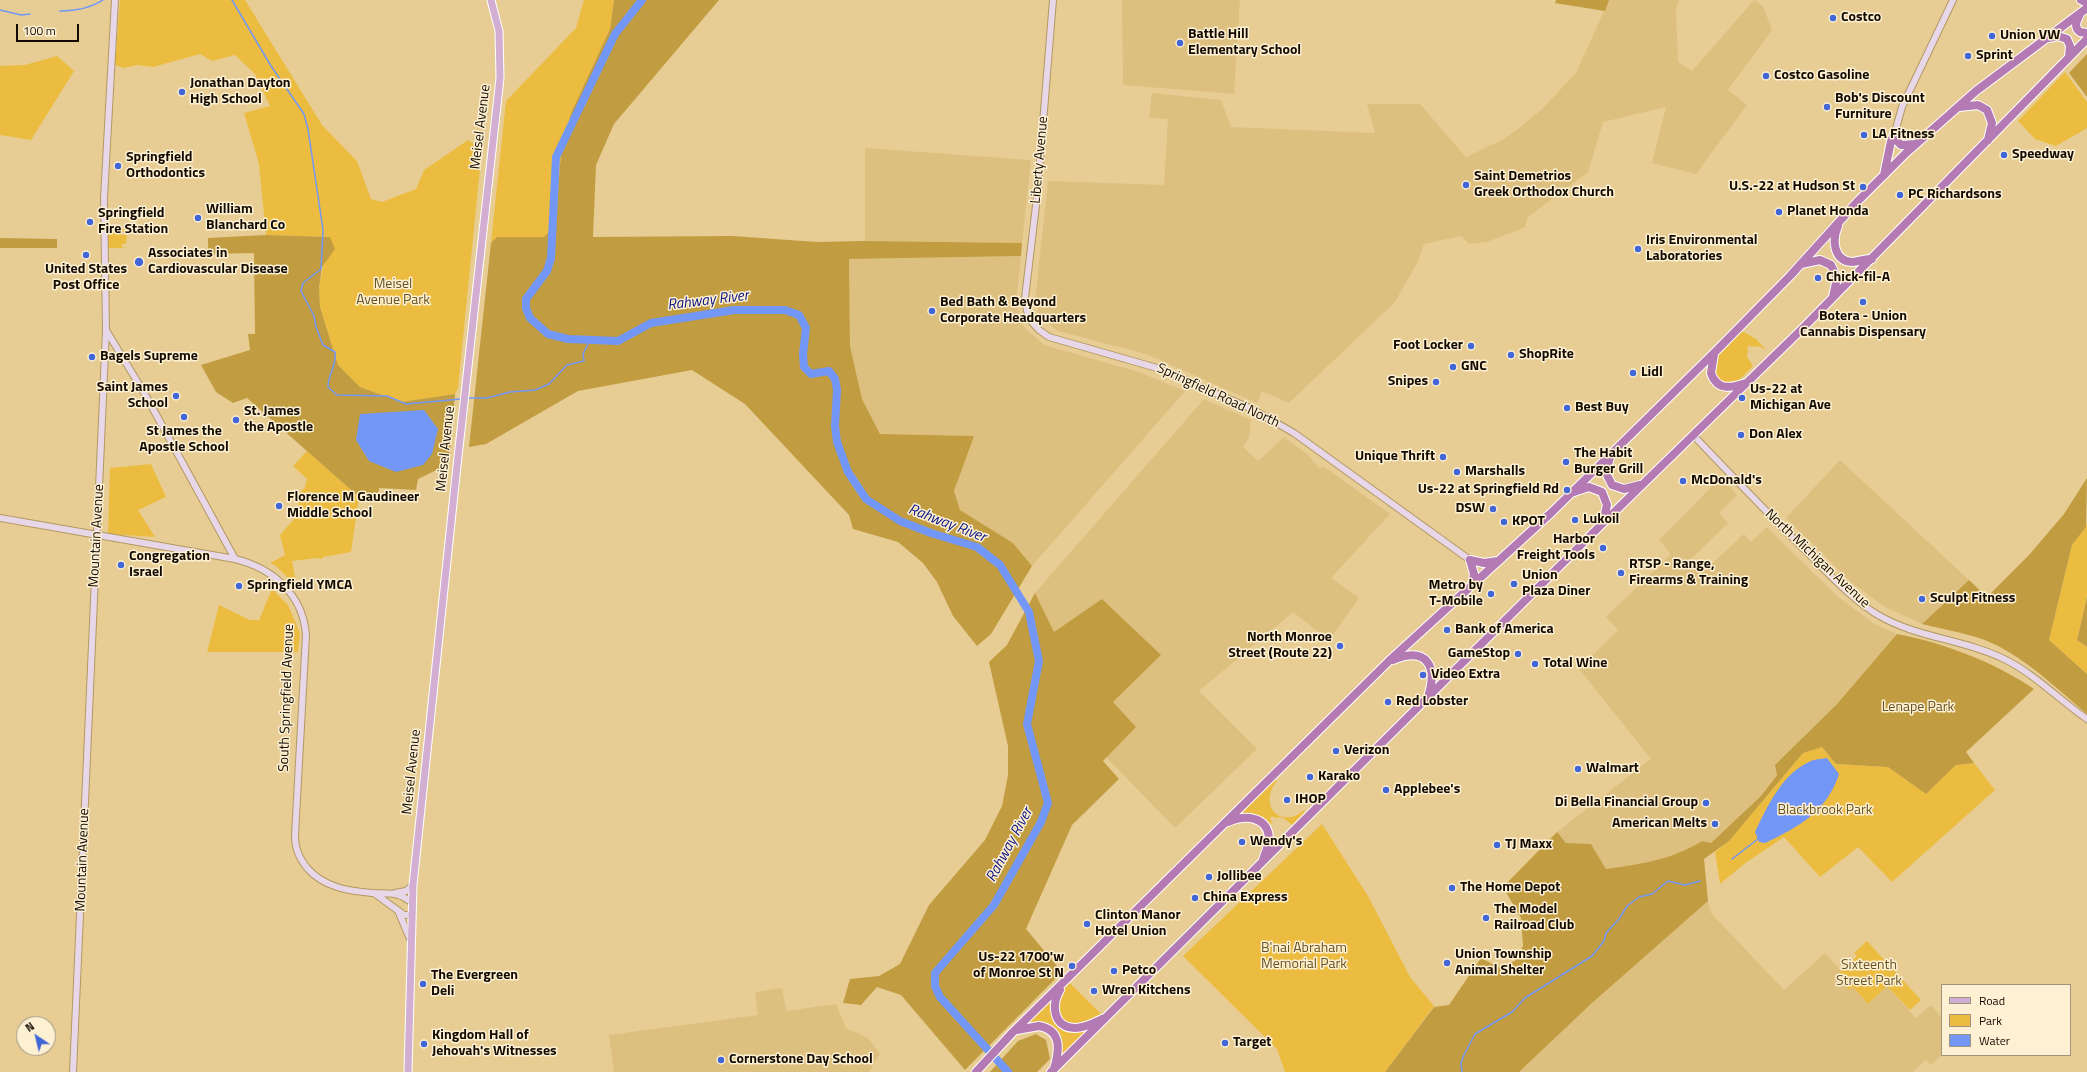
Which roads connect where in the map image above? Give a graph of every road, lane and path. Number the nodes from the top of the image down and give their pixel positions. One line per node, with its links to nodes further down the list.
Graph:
1 (115, 0): 23 (street, Mountain Avenue)
2 (490, 0): 42 (main road, Meisel Avenue)
3 (1053, 0): 22 (street, Liberty Avenue)
4 (1954, 0): 14 (street)
5 (2081, 0): 6 (highway)
6 (2087, 3)
7 (2087, 8): 8 (highway)
8 (2080, 13): 9 (highway); 10 (highway)
9 (2087, 33)
10 (2046, 39): 12 (highway); 13 (highway)
11 (2087, 39): 12 (highway)
12 (2068, 58): 15 (highway)
13 (1955, 108): 15 (highway); 16 (highway)
14 (1895, 132): 16 (highway); 17 (highway)
15 (1988, 141): 19 (highway)
16 (1916, 144): 17 (highway)
17 (1884, 175): 18 (highway)
18 (1840, 222): 19 (highway); 20 (highway)
19 (1872, 259): 21 (highway)
20 (1800, 265): 21 (highway); 24 (highway)
21 (1833, 298): 25 (highway)
22 (1030, 319): 34 (street, Springfield Road North)
23 (106, 330): 32 (street, Mountain Avenue); 33 (street)
24 (1715, 352): 25 (highway); 27 (highway)
25 (1747, 383): 26 (highway)
26 (1693, 436): 28 (highway); 39 (street, North Michigan Avenue)
27 (1612, 452): 28 (highway); 29 (highway)
28 (1642, 484): 31 (highway)
29 (1571, 493): 31 (highway); 35 (highway)
30 (0, 518): 32 (street, South Springfield Avenue)
31 (1603, 523): 38 (highway)
32 (97, 535): 33 (street, South Springfield Avenue); 53 (street, Mountain Avenue)
33 (235, 559): 43 (street, South Springfield Avenue)
34 (1470, 560): 35 (highway); 36 (highway)
35 (1499, 561): 36 (highway)
36 (1472, 585): 37 (highway)
37 (1389, 661): 38 (highway); 40 (highway)
38 (1428, 698): 41 (highway)
39 (2087, 719)
40 (1223, 825): 41 (highway); 49 (highway)
41 (1262, 862): 50 (highway)
42 (413, 885): 44 (street); 45 (main road, Meisel Avenue)
43 (374, 893): 44 (street, South Springfield Avenue); 46 (street, South Springfield Avenue)
44 (392, 893): 45 (street, South Springfield Avenue)
45 (412, 903): 47 (main road)
46 (398, 911): 47 (street, South Springfield Avenue); 48 (street)
47 (412, 915): 48 (main road)
48 (411, 942): 54 (main road)
49 (1065, 981): 50 (highway); 51 (highway)
50 (1108, 1016): 52 (highway)
51 (1013, 1032): 52 (highway); 55 (highway)
52 (1052, 1071)
53 (73, 1072)
54 (408, 1072)
55 (976, 1072)

